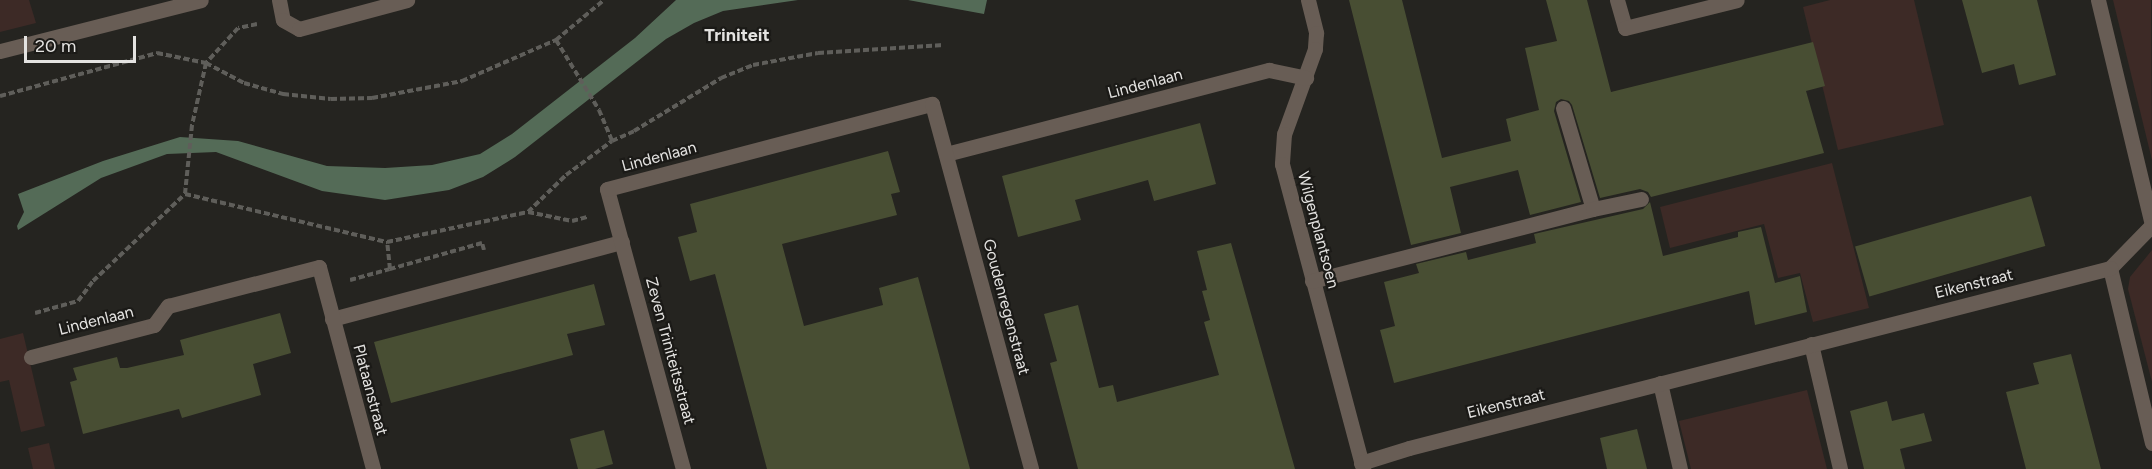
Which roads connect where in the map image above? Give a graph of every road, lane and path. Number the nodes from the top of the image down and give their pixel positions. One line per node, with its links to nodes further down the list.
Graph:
1 (201, 0): 12 (street)
2 (279, 0): 9 (street)
3 (407, 0): 9 (street)
4 (604, 0): 10 (path)
5 (1308, 0): 14 (street, Wilgenplantsoen)
6 (1617, 0): 7 (street)
7 (1737, 0)
8 (2098, 0): 26 (street)
9 (284, 20): 13 (path)
10 (556, 40): 13 (path); 17 (path)
11 (944, 45): 17 (path)
12 (0, 51)
13 (206, 63): 15 (path); 19 (path)
14 (1306, 78): 18 (street, Lindenlaan); 30 (street, Wilgenplantsoen)
15 (0, 96)
16 (1563, 108): 21 (street)
17 (612, 141): 22 (path)
18 (946, 154): 25 (street, Lindenlaan); 40 (street, Goudenregenstraat)
19 (185, 194): 24 (path); 31 (path)
20 (1641, 199): 21 (street)
21 (1593, 209): 30 (street)
22 (528, 212): 23 (path); 24 (path)
23 (582, 219)
24 (387, 242): 27 (path)
25 (622, 242): 28 (street); 39 (street, Zeven Triniteitsstraat)
26 (2110, 268): 33 (street, Eikenstraat); 36 (street)
27 (390, 269): 28 (path); 29 (path)
28 (492, 277): 32 (street)
29 (355, 278)
30 (1312, 281): 37 (street, Wilgenplantsoen)
31 (35, 313)
32 (332, 319): 34 (street, Lindenlaan); 38 (street, Plataanstraat)
33 (1811, 344): 35 (street, Eikenstraat); 42 (street)
34 (31, 357)
35 (1660, 383): 37 (street, Eikenstraat); 41 (street)
36 (2152, 443)
37 (1362, 466)
38 (373, 469)
39 (683, 469)
40 (1031, 469)
41 (1680, 469)
42 (1840, 469)

